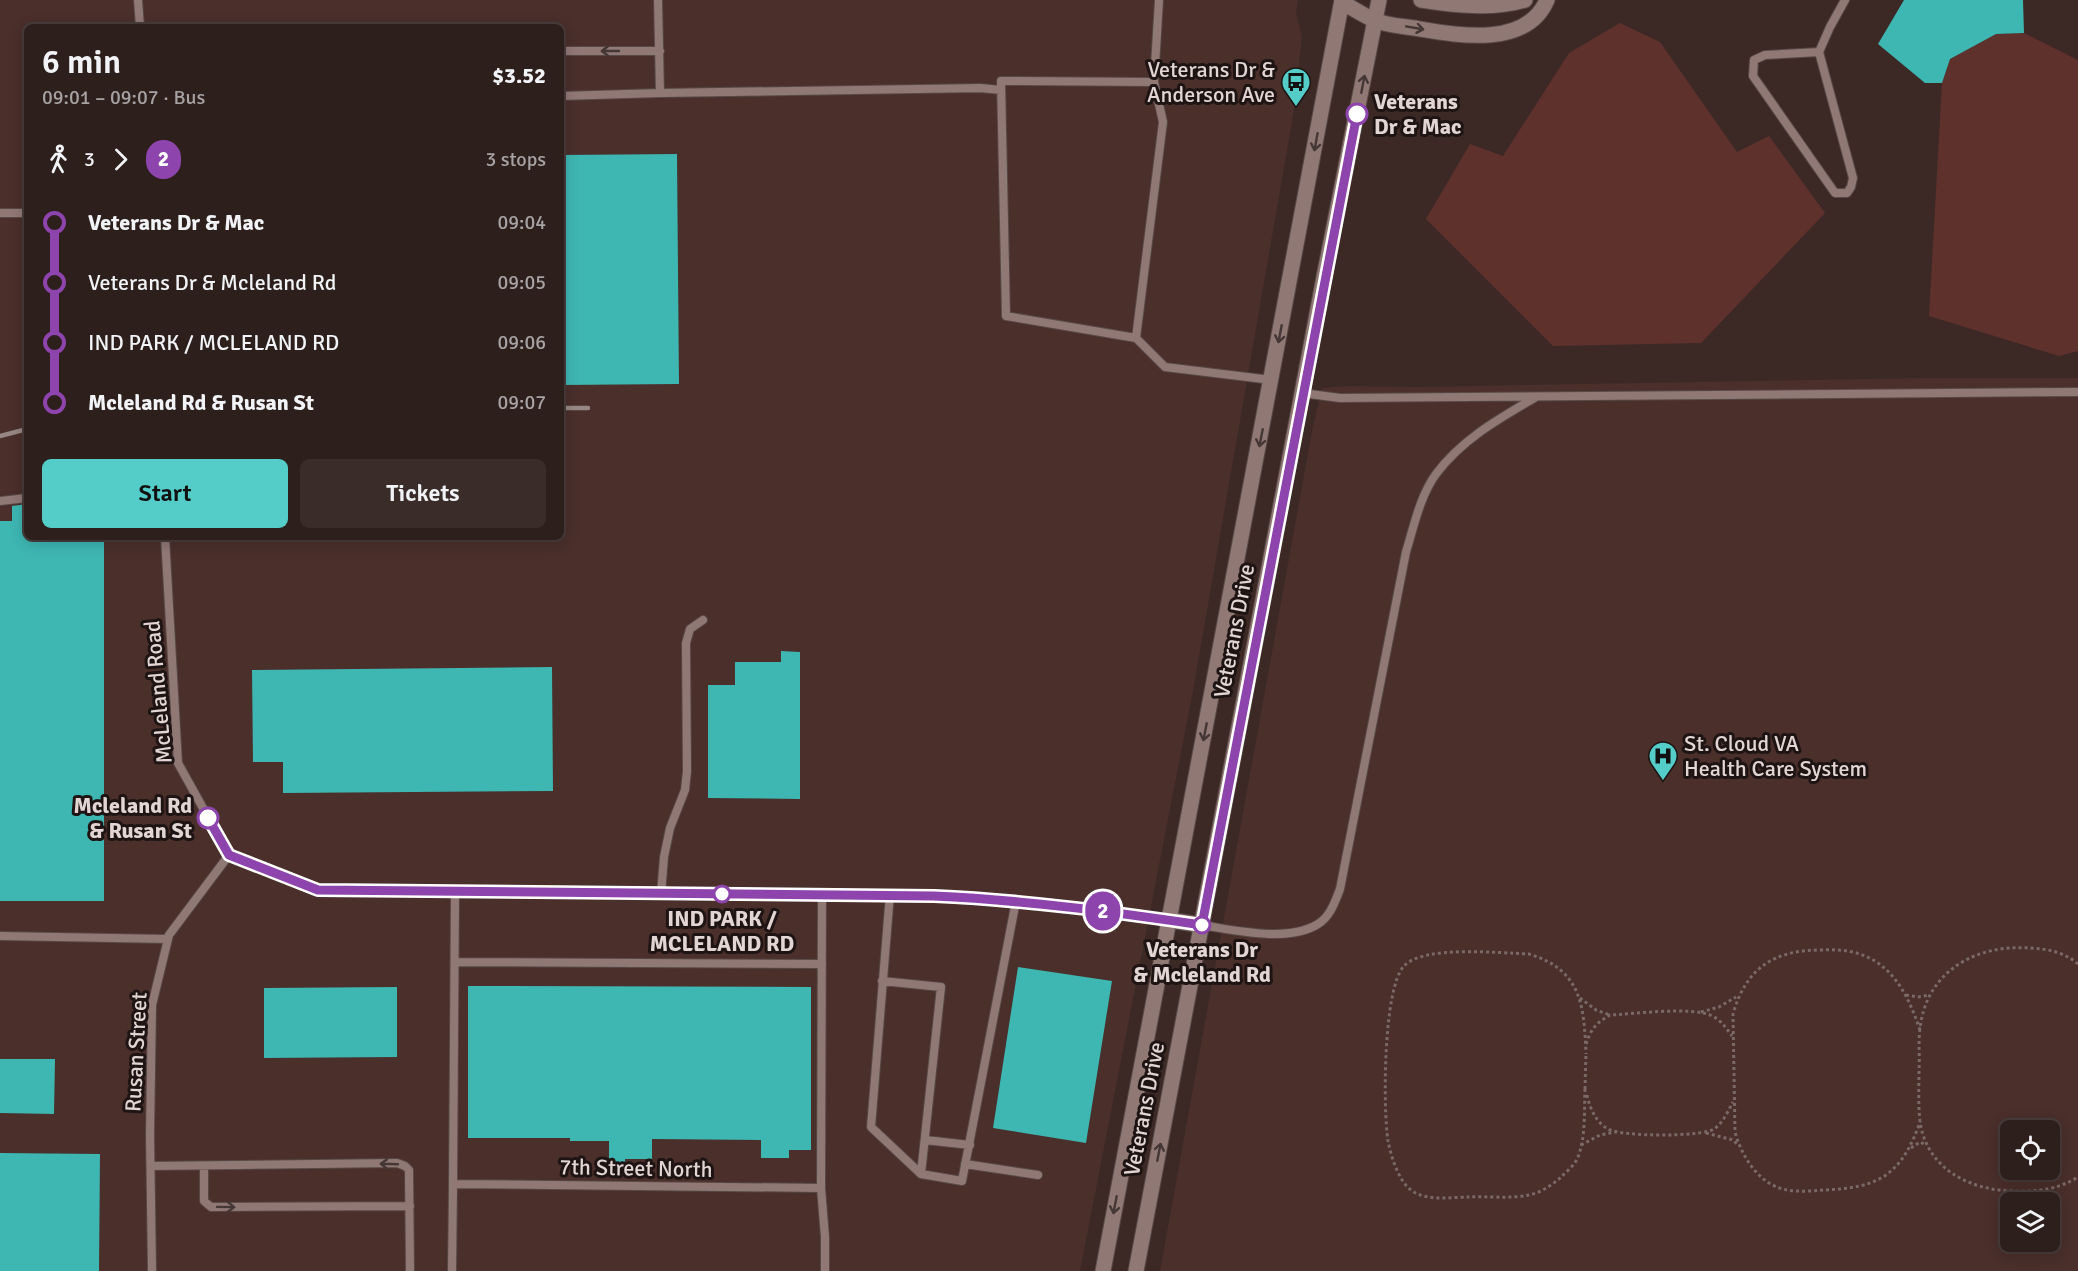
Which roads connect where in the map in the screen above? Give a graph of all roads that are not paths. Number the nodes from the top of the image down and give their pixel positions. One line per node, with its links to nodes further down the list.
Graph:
1 (138, 0): 11 (lane)
2 (658, 0): 13 (lane)
3 (1159, 0): 15 (lane)
4 (1341, 0): 10 (main road); 22 (main road, Veterans Drive, one-way to 22)
5 (1379, 0): 10 (main road, Veterans Drive)
6 (1421, 0): 7 (main road)
7 (1525, 0)
8 (1547, 0): 10 (main road, one-way to 8)
9 (1845, 0): 14 (lane)
10 (1375, 21): 24 (main road, Veterans Drive, one-way to 10)
11 (140, 24)
12 (564, 51): 13 (lane, one-way to 12)
13 (660, 51): 17 (lane)
14 (1820, 52): 14 (lane)
15 (1154, 82): 16 (lane); 21 (lane)
16 (1001, 90): 17 (lane); 21 (lane)
17 (660, 93): 18 (lane)
18 (564, 96)
19 (0, 213): 20 (lane)
20 (24, 213)
21 (1136, 338): 22 (lane)
22 (1272, 380): 36 (main road, Veterans Drive, one-way to 36)
23 (2078, 392): 25 (lane)
24 (1302, 393): 25 (lane); 37 (main road, Veterans Drive)
25 (1537, 396): 37 (lane)
26 (24, 498): 27 (lane)
27 (0, 501)
28 (165, 540): 30 (lane, McLeland Road)
29 (704, 620): 32 (lane)
30 (229, 855): 31 (lane); 39 (lane, Rusan Street)
31 (455, 892): 32 (lane); 40 (lane)
32 (661, 894): 33 (lane)
33 (822, 894): 34 (lane); 41 (lane)
34 (890, 894): 35 (lane); 42 (lane)
35 (1016, 901): 36 (lane); 44 (lane)
36 (1169, 920): 37 (main road); 57 (main road, Veterans Drive, one-way to 57)
37 (1202, 925): 58 (main road, Veterans Drive, one-way to 37)
38 (0, 936): 39 (lane)
39 (168, 939): 46 (lane, Rusan Street)
40 (455, 962): 41 (lane); 50 (lane)
41 (822, 964): 51 (lane)
42 (882, 981): 43 (lane); 48 (lane)
43 (925, 1140): 44 (lane); 48 (lane)
44 (970, 1145): 45 (lane)
45 (965, 1164): 48 (lane); 49 (lane)
46 (151, 1166): 47 (lane); 53 (lane, Rusan Street)
47 (204, 1166): 52 (lane, one-way to 52); 52 (lane, one-way to 47)
48 (921, 1174)
49 (1038, 1175)
50 (453, 1184): 51 (lane, 7th Street North); 55 (lane)
51 (821, 1188): 56 (lane)
52 (410, 1206): 54 (lane)
53 (152, 1271)
54 (410, 1271)
55 (452, 1271)
56 (825, 1271)
57 (1103, 1271)
58 (1136, 1271)

